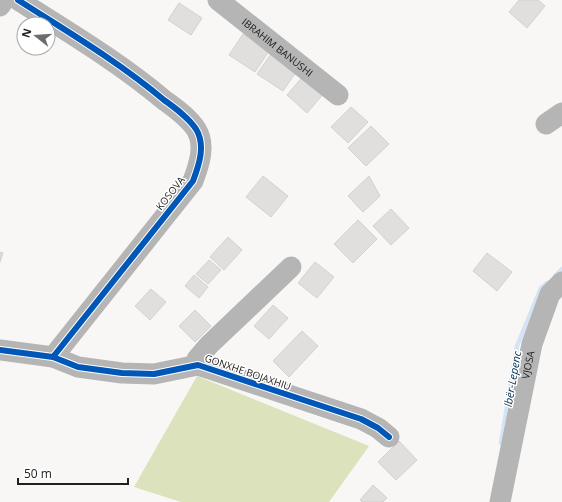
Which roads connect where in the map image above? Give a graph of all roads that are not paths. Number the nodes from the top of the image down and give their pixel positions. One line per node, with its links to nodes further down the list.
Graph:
1 (4, 0): 4 (street)
2 (18, 0): 9 (street, KOSOVA)
3 (218, 0): 5 (street, IBRAHIM BANUSHI)
4 (0, 6)
5 (338, 95)
6 (291, 267): 10 (street)
7 (562, 282): 12 (street, VJOSA)
8 (0, 350): 9 (street, GONXHE BOJAXHIU)
9 (53, 357): 10 (street, GONXHE BOJAXHIU)
10 (198, 365): 11 (street, GONXHE BOJAXHIU)
11 (388, 437)
12 (500, 502)

